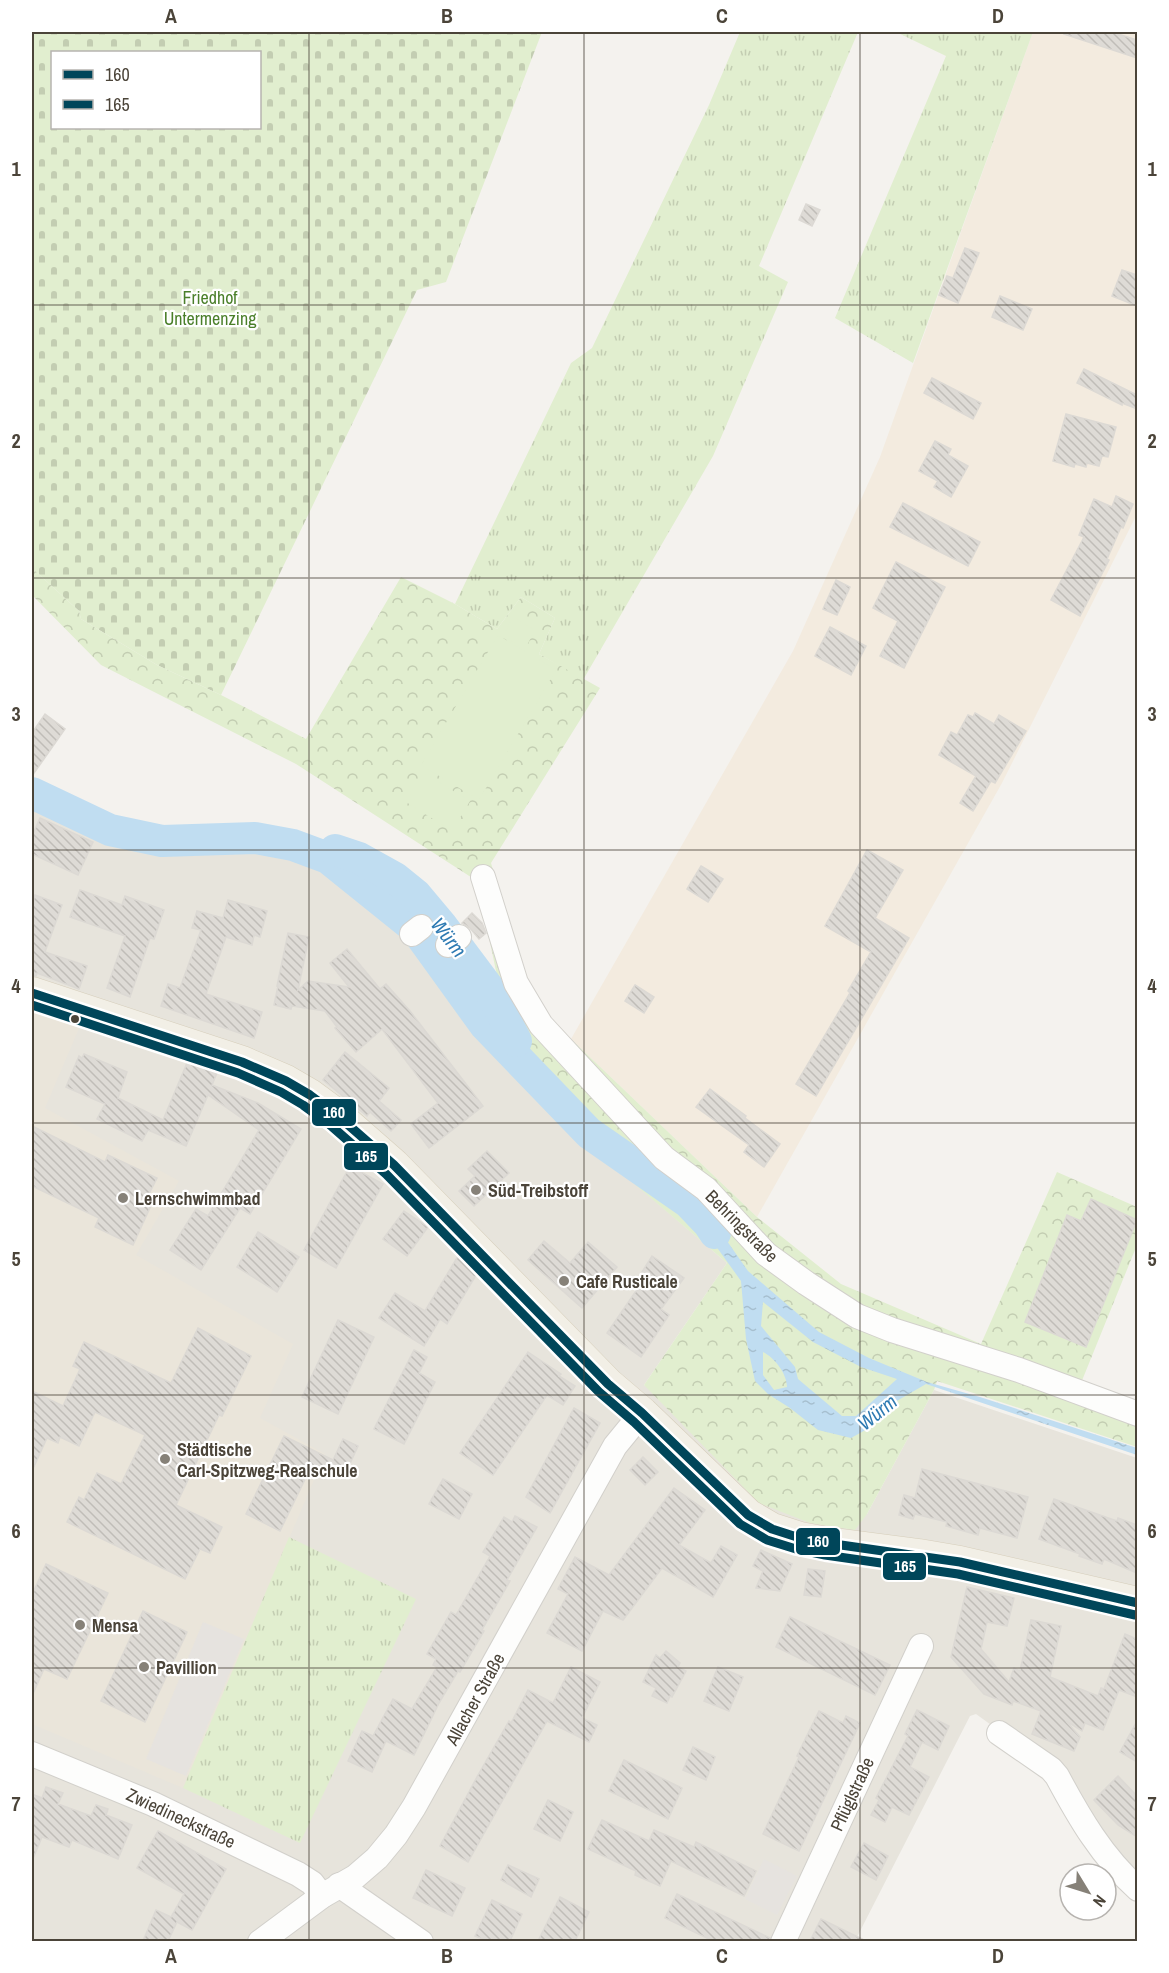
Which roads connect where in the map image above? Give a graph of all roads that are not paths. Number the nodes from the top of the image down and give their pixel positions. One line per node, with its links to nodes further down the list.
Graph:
1 (483, 877): 4 (street, Behringstraße)
2 (32, 993): 3 (main road)
3 (642, 1413): 5 (main road); 10 (street, Allacher Straße)
4 (1137, 1414)
5 (1137, 1604)
6 (921, 1646): 13 (street, Pflüglstraße)
7 (999, 1733): 9 (street)
8 (32, 1754): 10 (street, Zwiedineckstraße)
9 (1137, 1889)
10 (331, 1891): 11 (street, Allacher Straße); 12 (street, Zwiedineckstraße)
11 (260, 1941)
12 (421, 1941)
13 (783, 1941)

